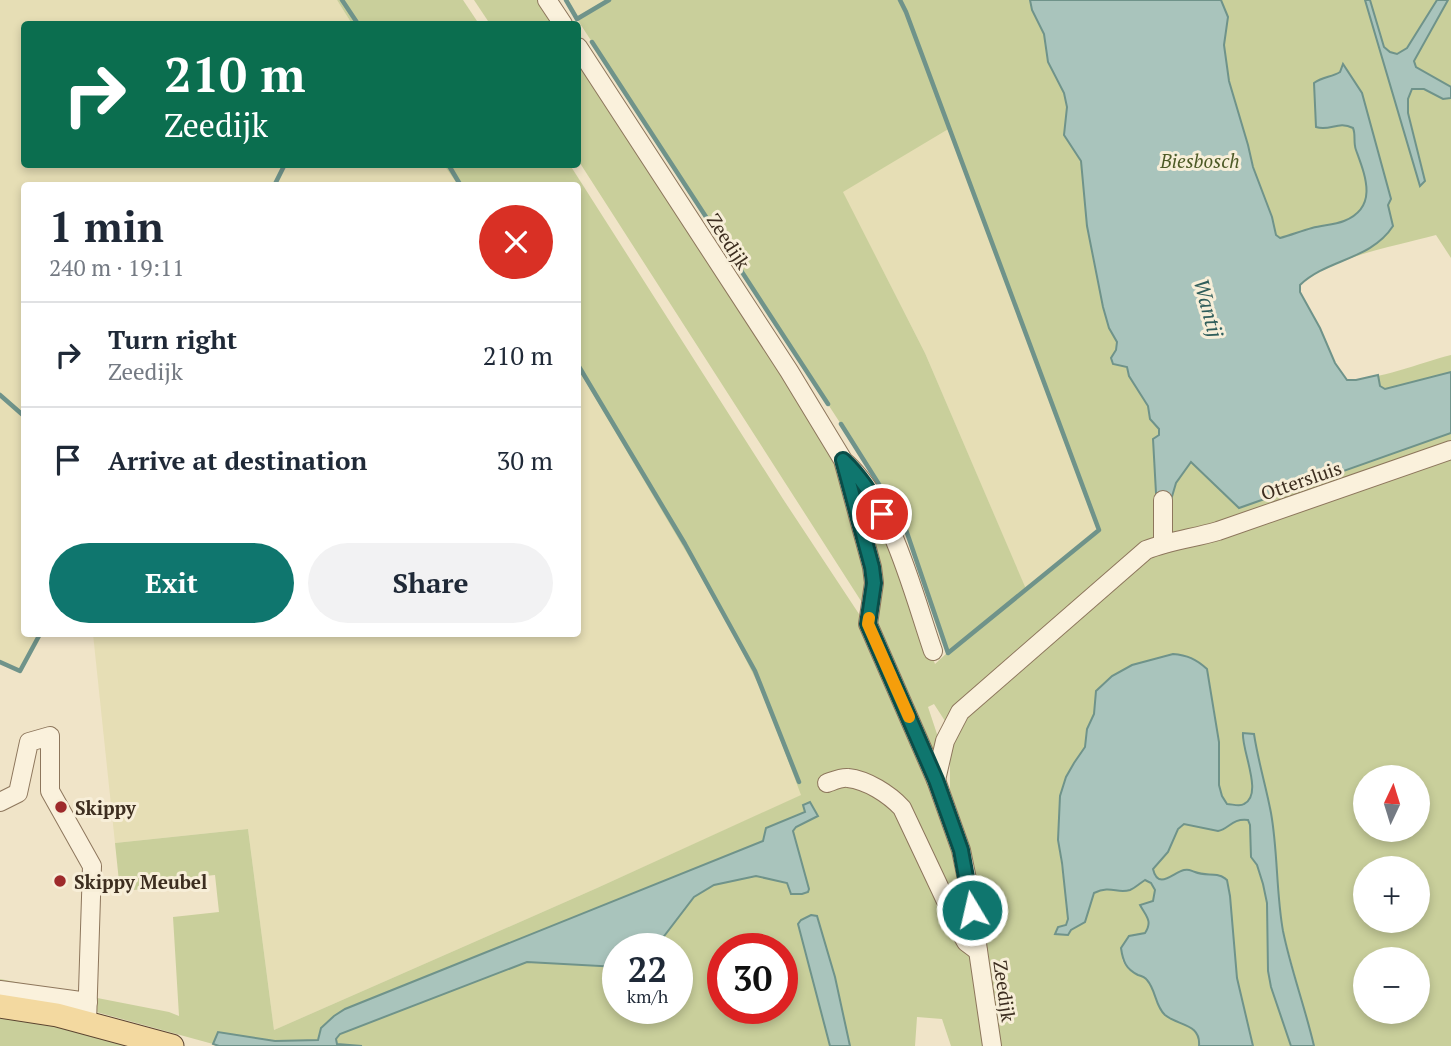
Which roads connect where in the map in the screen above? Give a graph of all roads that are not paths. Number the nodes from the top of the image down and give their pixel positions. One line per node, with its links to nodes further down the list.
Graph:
1 (547, 0): 2 (street)
2 (561, 21)
3 (581, 52): 5 (street, Zeedijk)
4 (1451, 450): 7 (street, Ottersluis)
5 (843, 460): 8 (street, Zeedijk); 9 (street, Zeedijk)
6 (1163, 500): 7 (street)
7 (1163, 544): 9 (street)
8 (933, 651)
9 (936, 780): 12 (street, Zeedijk)
10 (827, 783): 12 (street)
11 (0, 802): 14 (street)
12 (978, 951): 16 (street, Zeedijk)
13 (7, 999): 14 (main road)
14 (88, 1012): 15 (main road)
15 (172, 1046)
16 (992, 1046)

